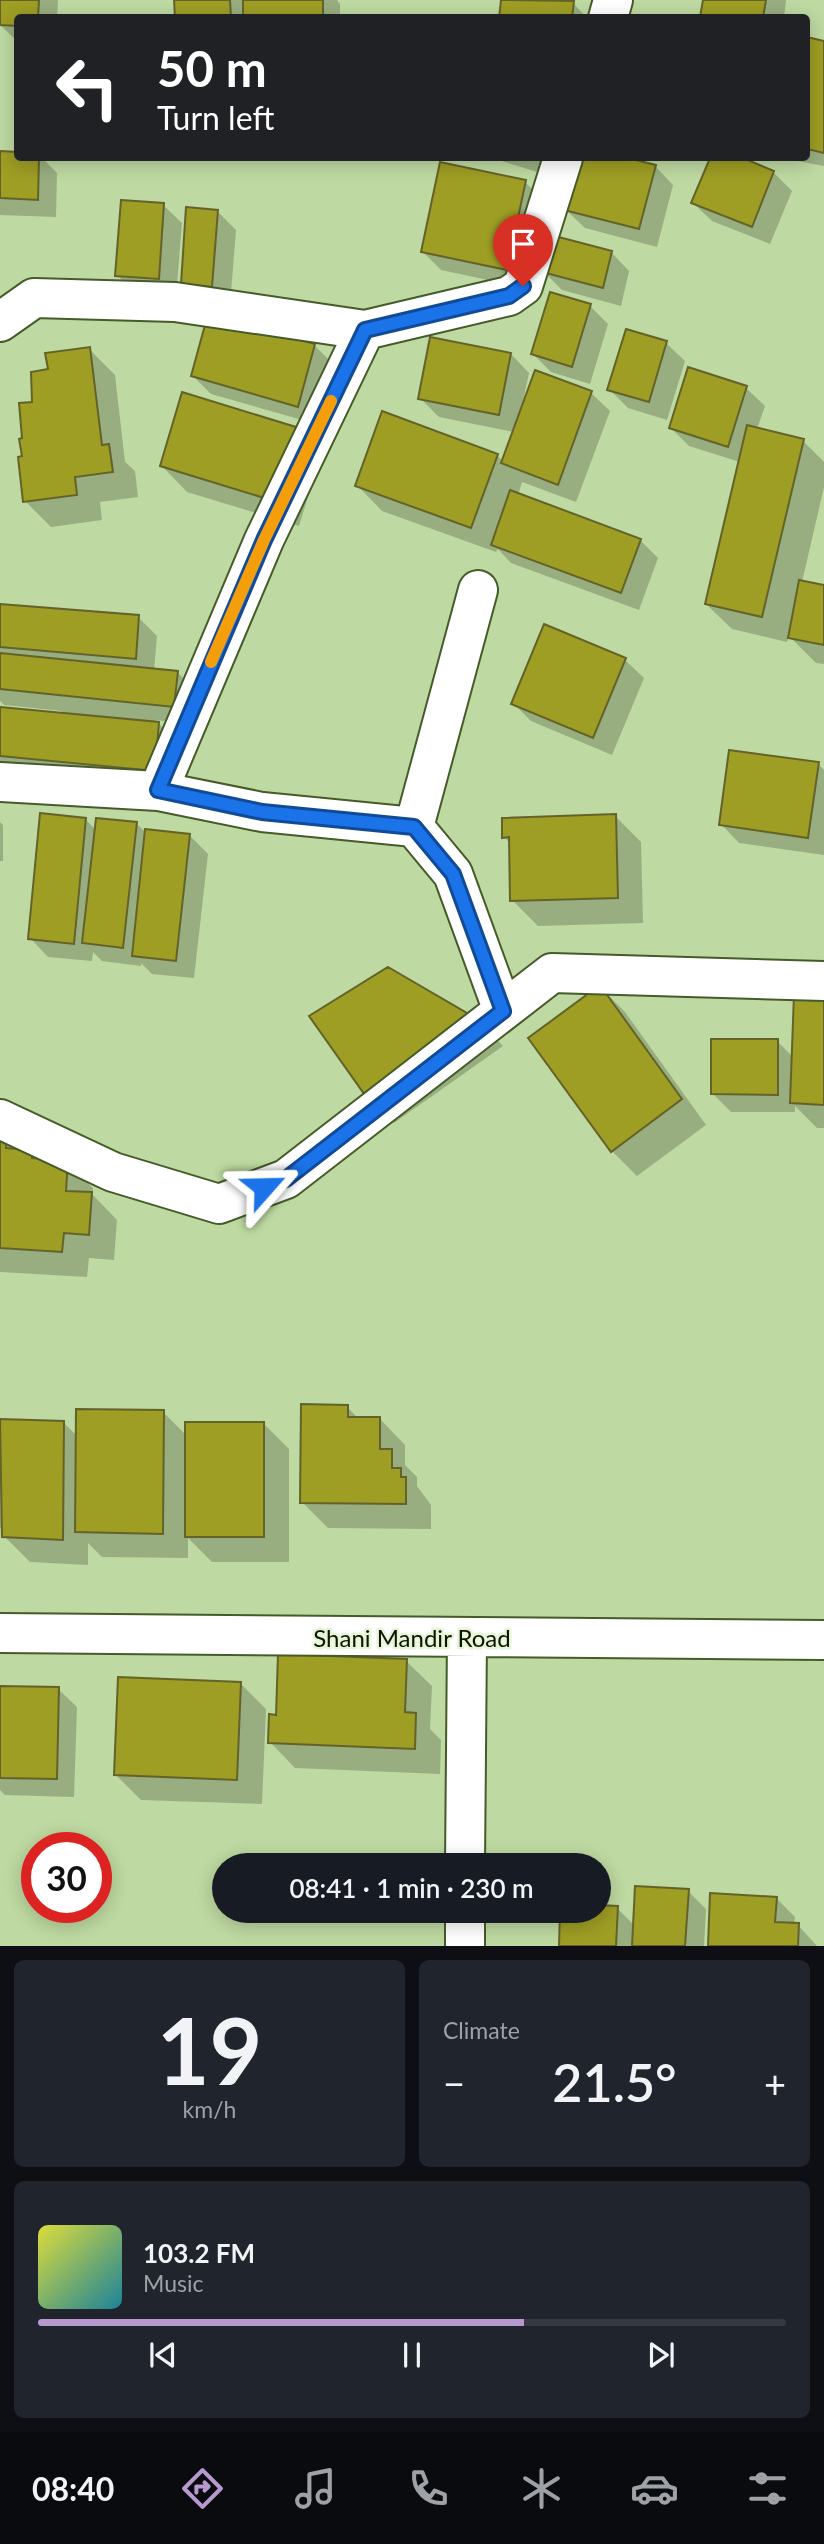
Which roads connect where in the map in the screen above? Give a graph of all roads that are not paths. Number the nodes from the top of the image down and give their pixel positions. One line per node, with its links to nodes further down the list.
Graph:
1 (562, 161): 3 (street)
2 (0, 322): 3 (street)
3 (365, 330): 6 (street)
4 (478, 590): 7 (street)
5 (0, 782): 6 (street)
6 (158, 790): 7 (street)
7 (414, 827): 9 (street)
8 (824, 981): 9 (street)
9 (503, 1011): 10 (street)
10 (0, 1119)
11 (0, 1633): 12 (street, Shani Mandir Road)
12 (467, 1637): 13 (street, Shani Mandir Road); 14 (street)
13 (824, 1640)
14 (465, 1853)
15 (465, 1923): 16 (street)
16 (465, 1945)

